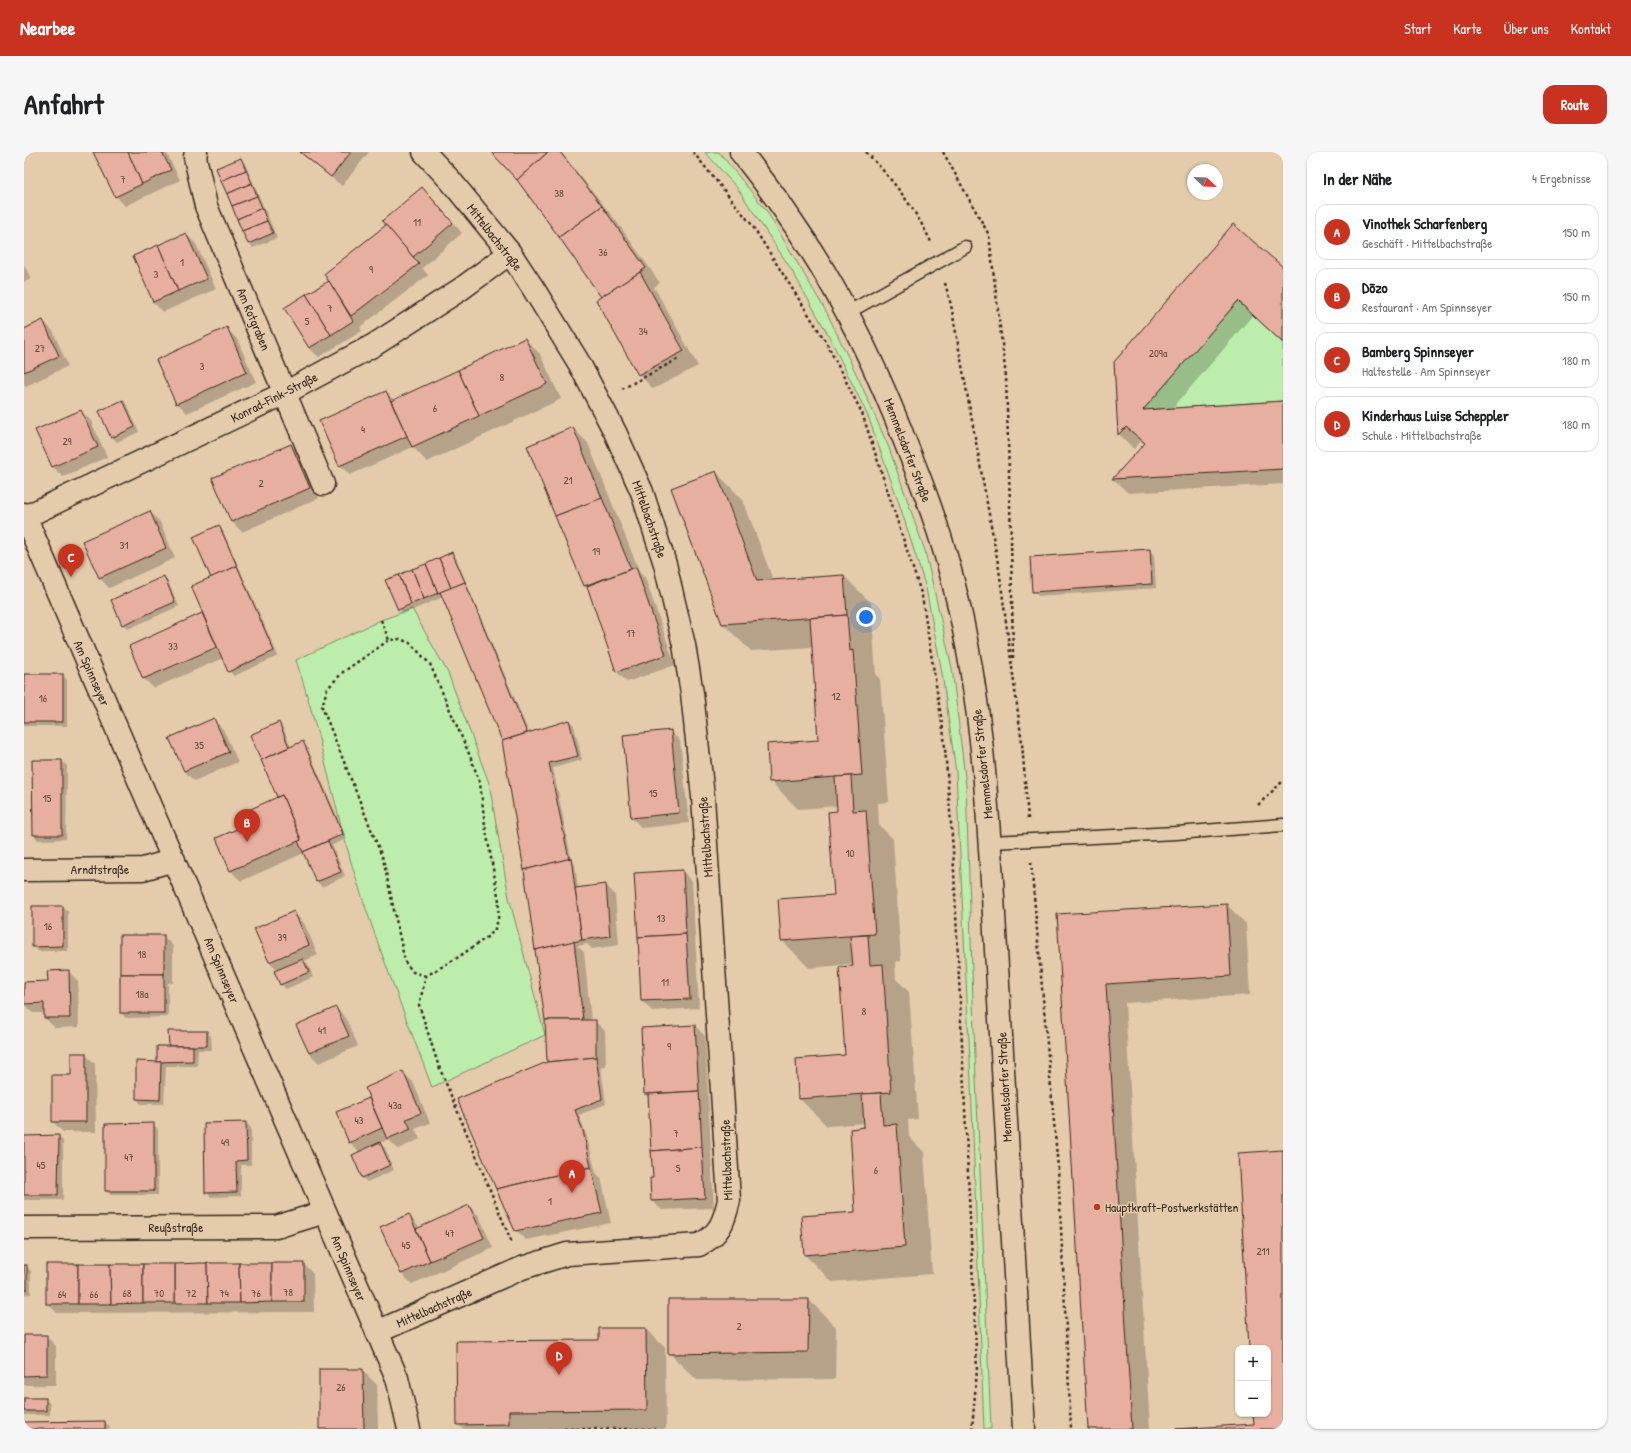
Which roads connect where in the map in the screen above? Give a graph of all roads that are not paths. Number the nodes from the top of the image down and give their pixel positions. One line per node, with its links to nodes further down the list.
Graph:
1 (196, 152): 7 (street, Am Rotgraben)
2 (424, 152): 5 (street, Mittelbachstraße)
3 (741, 152): 6 (street, Memmelsdorfer Straße)
4 (965, 247): 6 (lane)
5 (510, 253): 7 (street, Konrad-Fink-Straße); 16 (street, Mittelbachstraße)
6 (847, 312): 11 (street, Memmelsdorfer Straße)
7 (285, 393): 8 (street, Am Rotgraben); 9 (street, Konrad-Fink-Straße)
8 (324, 484)
9 (25, 516): 12 (street, Am Spinnseyer)
10 (1283, 825): 11 (lane)
11 (990, 842): 18 (street, Memmelsdorfer Straße)
12 (174, 860): 13 (street, Arndtstraße); 14 (street, Am Spinnseyer)
13 (24, 870)
14 (325, 1212): 15 (street, Reußstraße); 16 (street, Am Spinnseyer)
15 (24, 1228)
16 (377, 1332): 17 (street, Am Spinnseyer)
17 (409, 1429)
18 (1024, 1429)

